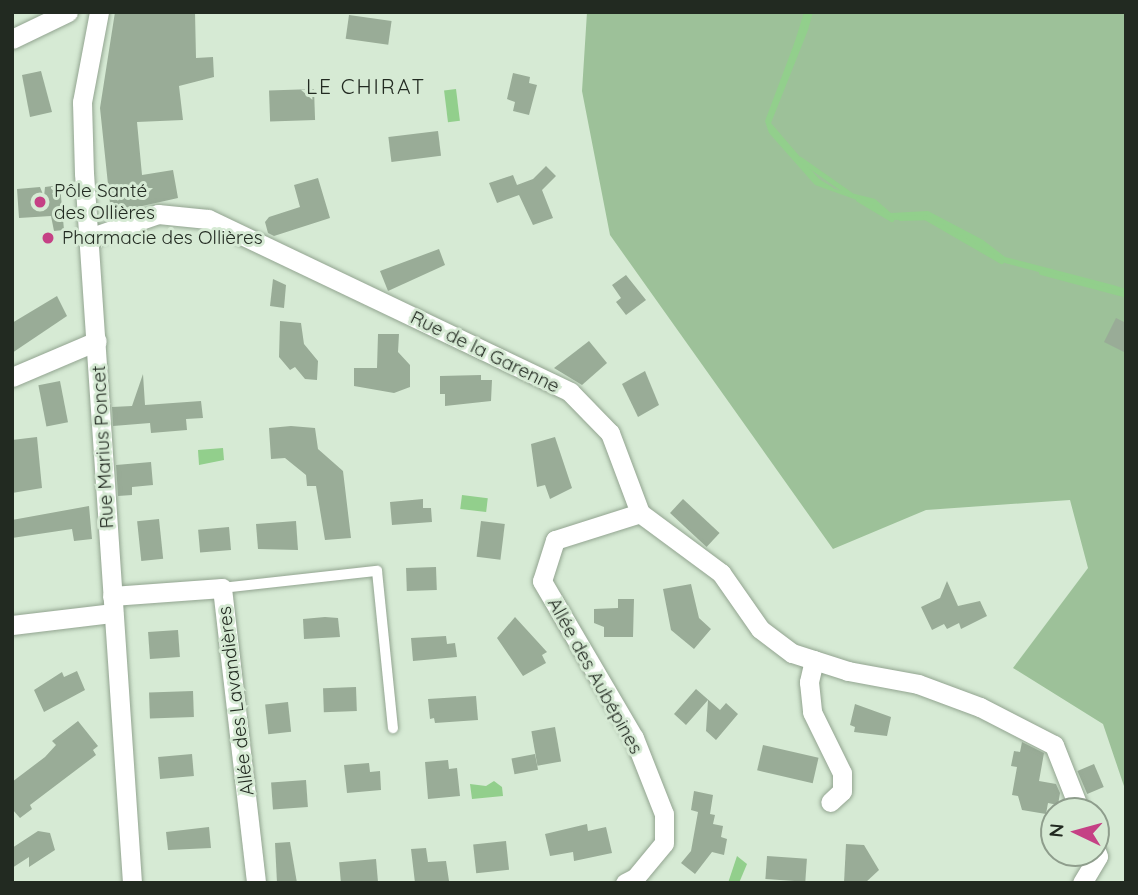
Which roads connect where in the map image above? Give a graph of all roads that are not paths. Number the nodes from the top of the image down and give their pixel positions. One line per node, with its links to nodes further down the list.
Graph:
1 (68, 12): 3 (street)
2 (99, 12): 4 (street, Rue Marius Poncet)
3 (12, 39)
4 (89, 238): 5 (street, Rue Marius Poncet); 7 (street, Rue de la Garenne)
5 (97, 341): 6 (street); 9 (street, Rue Marius Poncet)
6 (12, 377)
7 (640, 513): 11 (street); 18 (street, Allée des Aubépines)
8 (222, 588): 9 (street, Allée des Lavandières); 12 (lane); 17 (street, Allée des Lavandières)
9 (112, 605): 10 (street, Allée des Lavandières); 16 (street, Rue Marius Poncet)
10 (12, 625)
11 (814, 660): 13 (street); 14 (street)
12 (393, 729)
13 (1074, 797)
14 (830, 802)
15 (1091, 867): 19 (street)
16 (132, 883)
17 (256, 883)
18 (625, 883)
19 (1082, 883)

